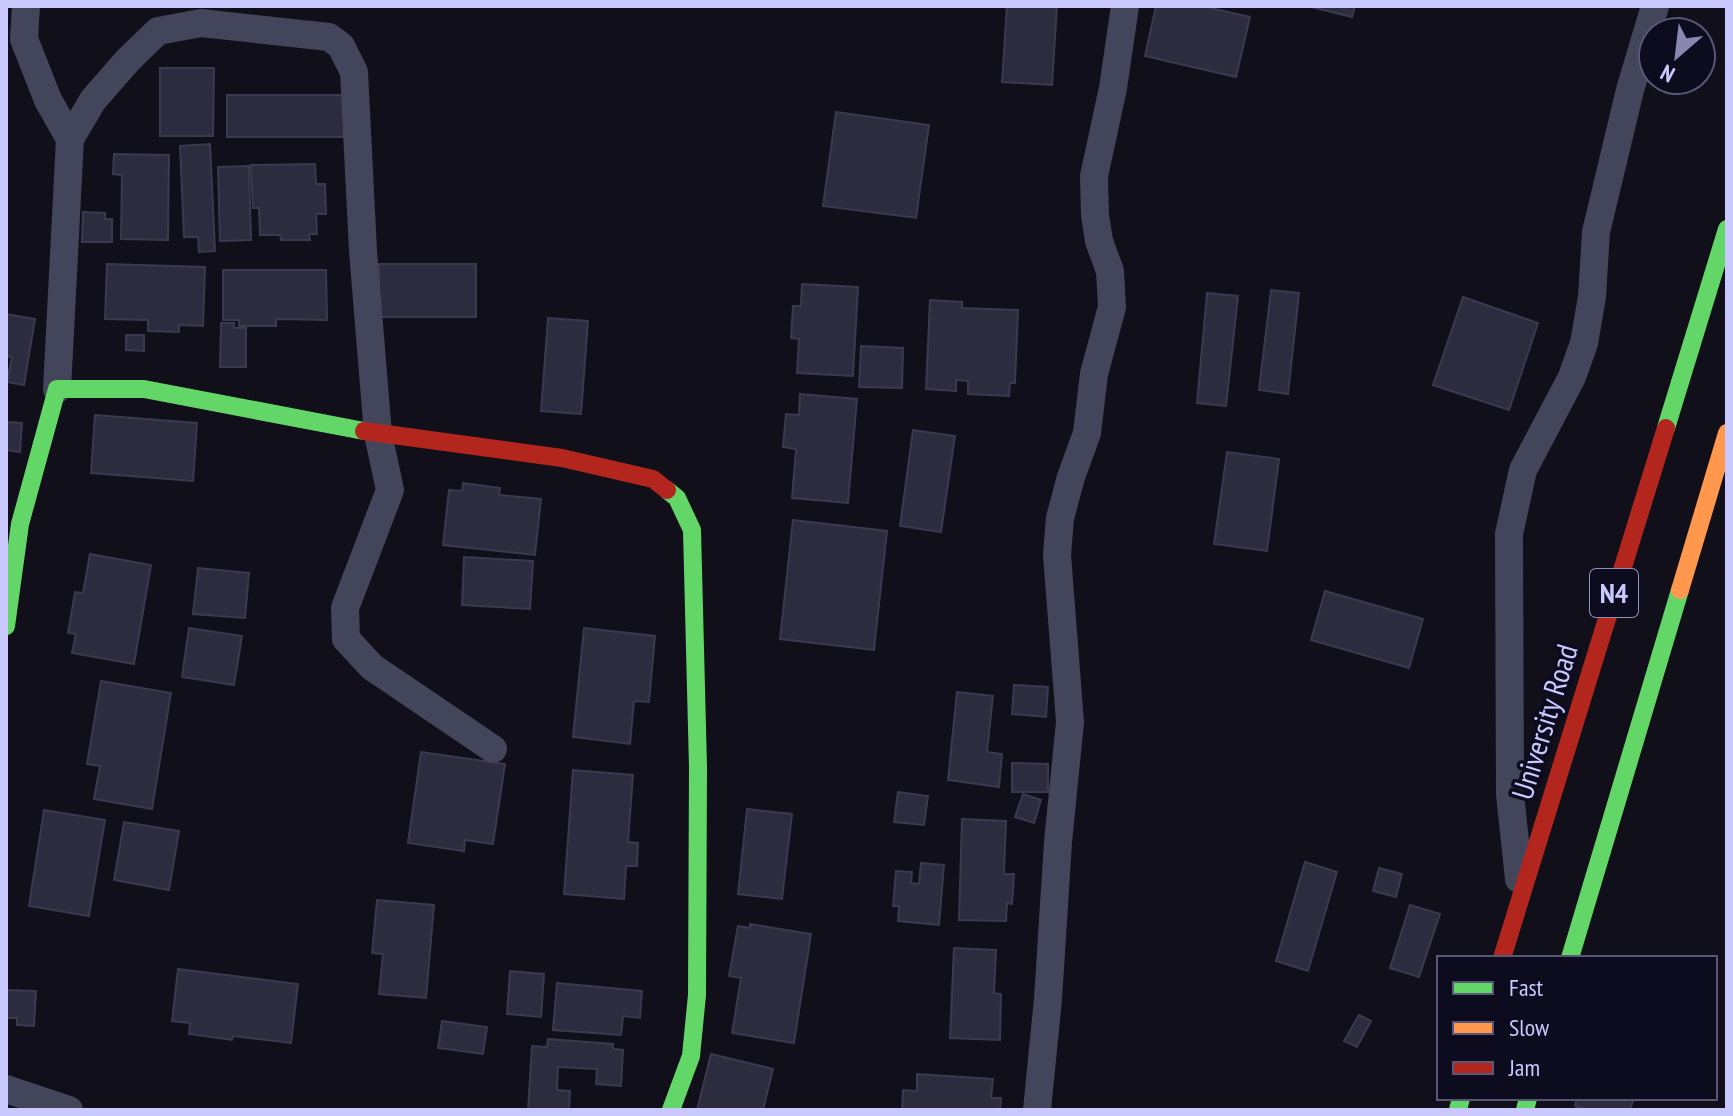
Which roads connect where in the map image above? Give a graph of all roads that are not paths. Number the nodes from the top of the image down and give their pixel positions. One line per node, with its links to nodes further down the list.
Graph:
1 (26, 6): 4 (street)
2 (1125, 6): 17 (street)
3 (1655, 6): 11 (street)
4 (70, 139): 6 (street); 8 (street)
5 (1727, 229): 11 (main road, University Road / N4)
6 (57, 389): 8 (main road); 9 (main road)
7 (1727, 433): 13 (main road, N4)
8 (378, 434): 10 (street); 16 (main road)
9 (6, 626)
10 (493, 749)
11 (1520, 896): 12 (main road, University Road / N4)
12 (1503, 956)
13 (1571, 956)
14 (6, 1089): 15 (street)
15 (69, 1110)
16 (671, 1110)
17 (1037, 1110)

